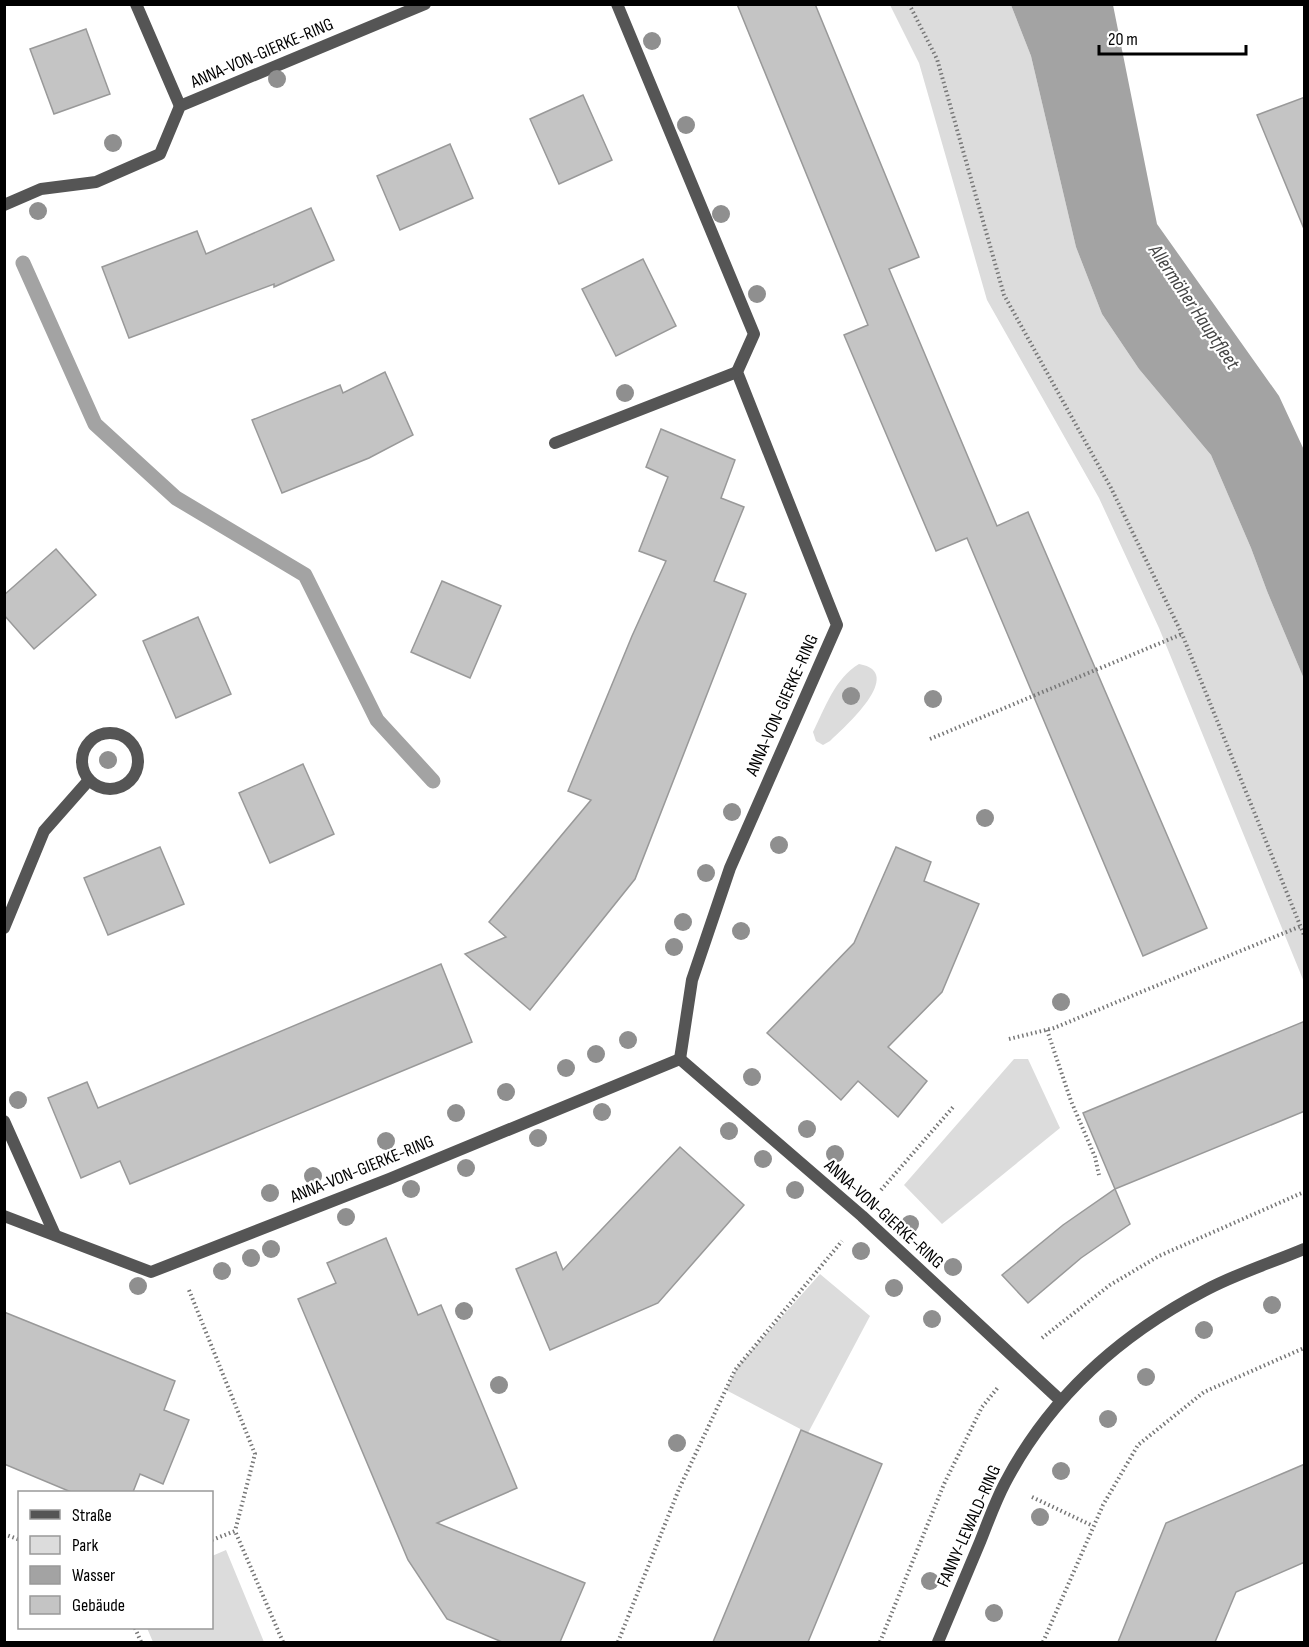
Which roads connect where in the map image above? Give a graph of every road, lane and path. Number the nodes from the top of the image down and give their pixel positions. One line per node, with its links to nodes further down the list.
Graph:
1 (136, 4): 5 (street)
2 (425, 4): 5 (street, ANNA-VON-GIERKE-RING)
3 (617, 4): 7 (street)
4 (909, 4): 9 (path)
5 (180, 106): 6 (street, ANNA-VON-GIERKE-RING)
6 (4, 206)
7 (737, 372): 8 (street); 17 (street, ANNA-VON-GIERKE-RING)
8 (555, 443)
9 (1182, 634): 10 (path); 12 (path)
10 (930, 739)
11 (88, 780): 11 (street); 13 (street)
12 (1301, 926): 14 (path); 15 (path)
13 (4, 928)
14 (1305, 935)
15 (1047, 1030): 16 (path); 20 (path)
16 (1009, 1039)
17 (680, 1059): 22 (street, ANNA-VON-GIERKE-RING); 25 (street, ANNA-VON-GIERKE-RING)
18 (954, 1106): 22 (path)
19 (4, 1121): 23 (street)
20 (1099, 1175)
21 (4, 1216): 23 (street, ANNA-VON-GIERKE-RING)
22 (862, 1216): 27 (street, ANNA-VON-GIERKE-RING); 33 (path)
23 (55, 1236): 25 (street, ANNA-VON-GIERKE-RING)
24 (1305, 1250): 27 (street, FANNY-LEWALD-RING)
25 (177, 1262): 30 (path)
26 (1305, 1348): 29 (path)
27 (1060, 1400): 28 (street, FANNY-LEWALD-RING)
28 (1004, 1484): 29 (path); 34 (street, FANNY-LEWALD-RING)
29 (1094, 1526): 35 (path)
30 (235, 1531): 31 (path); 32 (path)
31 (213, 1540)
32 (283, 1642)
33 (618, 1642)
34 (938, 1642)
35 (1043, 1642)

